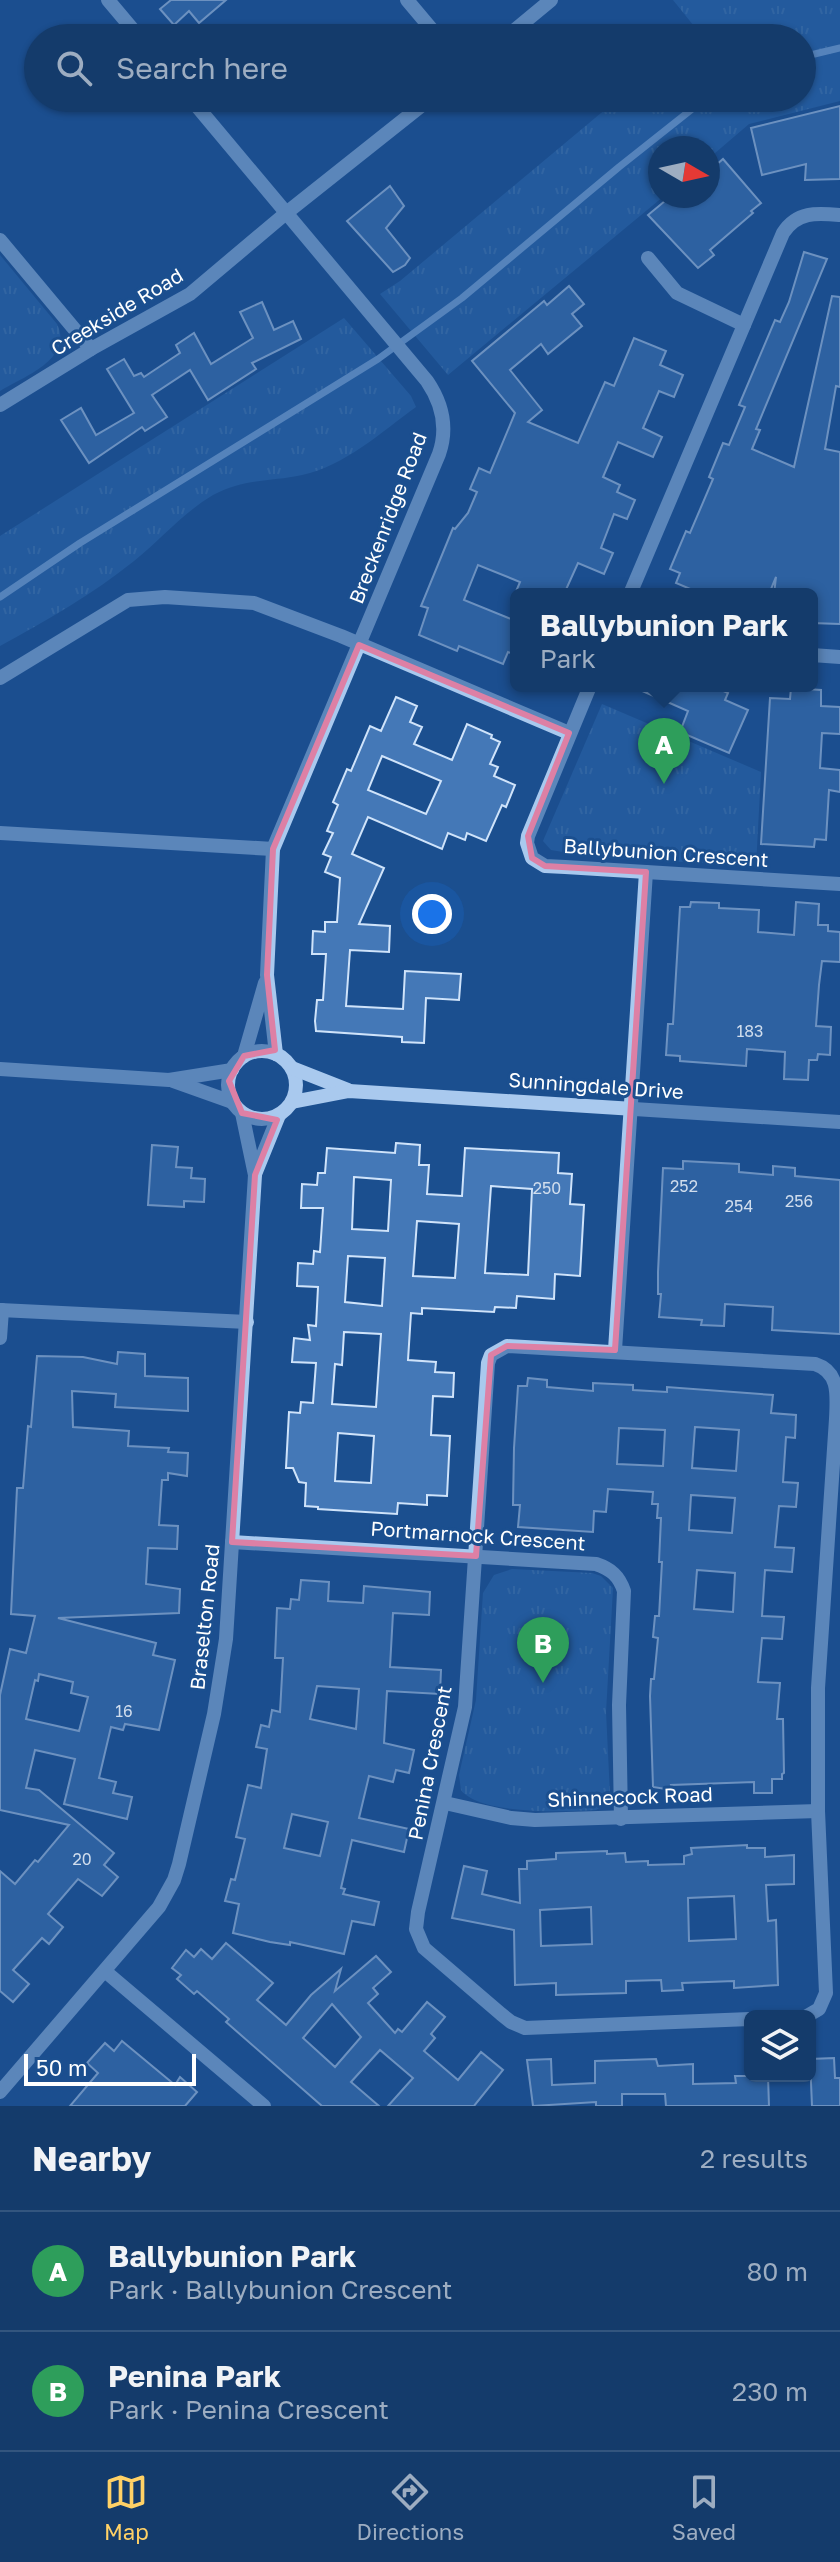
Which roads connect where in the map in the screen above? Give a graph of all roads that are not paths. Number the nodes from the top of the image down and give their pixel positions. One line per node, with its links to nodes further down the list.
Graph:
1 (108, 0): 4 (street)
2 (407, 0): 5 (street)
3 (551, 0): 6 (street)
4 (128, 24)
5 (427, 24)
6 (522, 24)
7 (201, 112): 9 (street, Breckenridge Road)
8 (413, 112): 9 (street, Creekside Road)
9 (285, 214): 14 (street, Creekside Road); 17 (street, Breckenridge Road)
10 (840, 215): 13 (street)
11 (0, 240): 14 (street)
12 (648, 258): 13 (street)
13 (744, 325): 16 (street)
14 (91, 349): 15 (street, Creekside Road)
15 (0, 405)
16 (633, 588)
17 (359, 645): 20 (street); 22 (street); 24 (street, Breckenridge Road)
18 (818, 655): 19 (street)
19 (840, 657)
20 (0, 678)
21 (587, 692): 22 (street, Ballybunion Crescent)
22 (569, 733): 25 (street, Ballybunion Crescent)
23 (0, 833): 24 (street)
24 (273, 849): 27 (street, Breckenridge Road)
25 (646, 872): 26 (street, Ballybunion Crescent); 37 (street)
26 (840, 884)
27 (267, 975): 28 (street, Breckenridge Road); 29 (street, Breckenridge Road)
28 (276, 1054): 29 (street); 30 (street)
29 (244, 1056): 32 (street)
30 (292, 1068): 34 (street, Sunningdale Drive); 35 (street)
31 (0, 1069): 33 (street)
32 (232, 1070): 33 (street); 36 (street)
33 (169, 1080): 36 (street)
34 (349, 1091): 35 (street, Sunningdale Drive); 37 (street, Sunningdale Drive)
35 (292, 1102): 38 (street)
36 (237, 1108): 38 (street); 40 (street, Braselton Road)
37 (631, 1108): 39 (street, Sunningdale Drive); 44 (street)
38 (279, 1115): 40 (street, Braselton Road)
39 (840, 1122)
40 (255, 1175): 42 (street, Braselton Road)
41 (1, 1310): 42 (street); 43 (street)
42 (247, 1322): 45 (street, Braselton Road)
43 (0, 1338)
44 (615, 1350): 46 (street, Penina Crescent); 48 (street, Penina Crescent)
45 (232, 1542): 46 (street, Portmarnock Crescent); 50 (street, Braselton Road)
46 (476, 1556): 47 (street, Penina Crescent); 49 (street, Portmarnock Crescent)
47 (445, 1803): 49 (street, Shinnecock Road); 52 (street, Penina Crescent)
48 (818, 1811): 49 (street, Shinnecock Road); 51 (street, Penina Crescent)
49 (621, 1819)
50 (106, 1972): 53 (street, Braselton Road); 54 (street)
51 (816, 2011)
52 (744, 2019)
53 (0, 2092)
54 (264, 2106)

